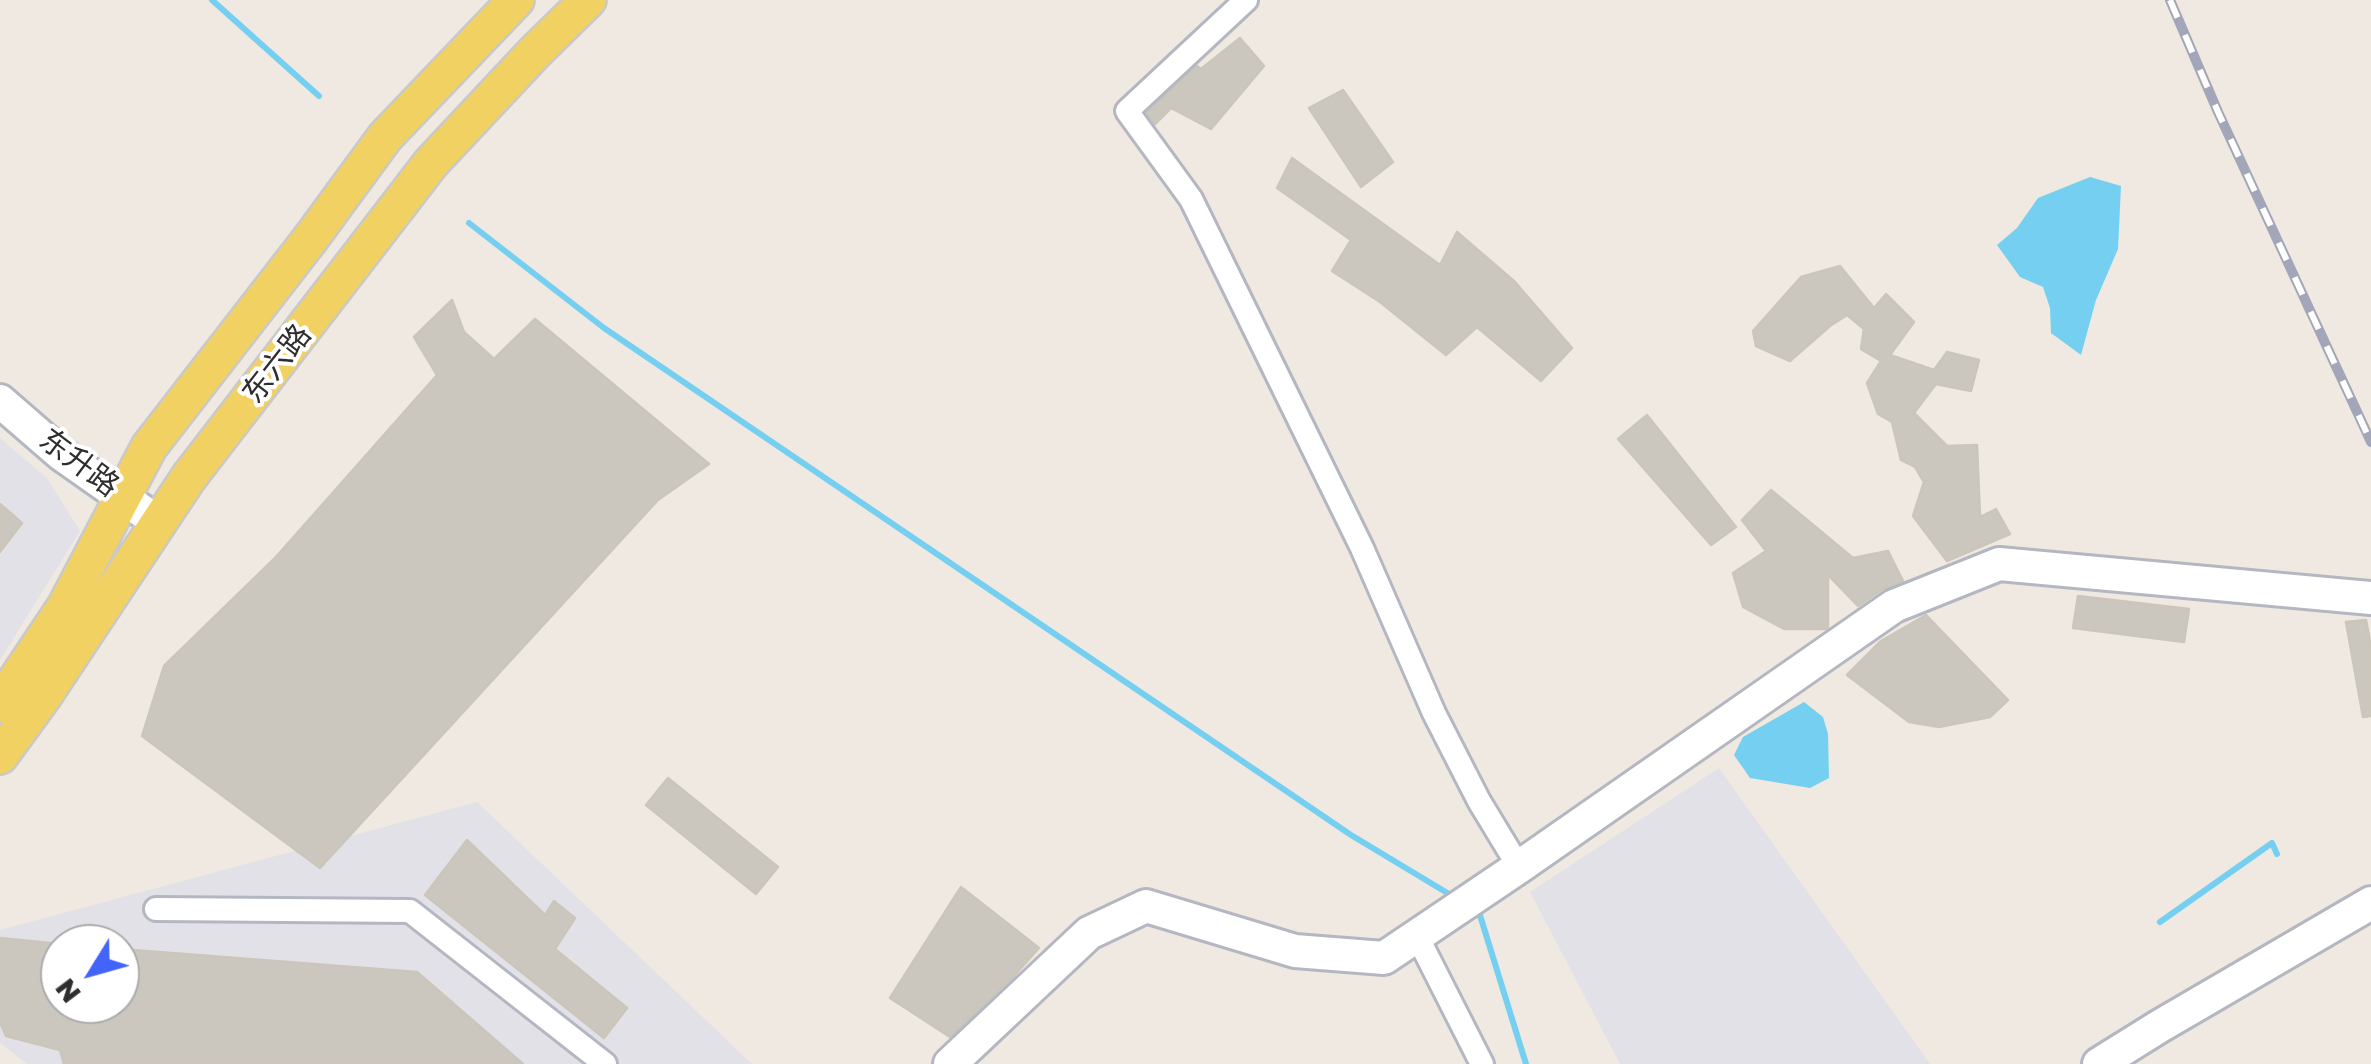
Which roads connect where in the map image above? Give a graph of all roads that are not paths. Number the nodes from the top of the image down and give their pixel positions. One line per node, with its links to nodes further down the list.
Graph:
1 (516, 0): 5 (main road, 东六路)
2 (588, 0): 6 (main road, 东六路)
3 (1246, 0): 10 (street)
4 (0, 401): 5 (street, 东升路)
5 (123, 496): 6 (street, 东升路); 8 (main road, 东六路)
6 (159, 522): 9 (main road, 东六路)
7 (2371, 598): 10 (street)
8 (0, 704)
9 (0, 756)
10 (1519, 867): 14 (street)
11 (2371, 903): 18 (street)
12 (156, 909): 15 (street)
13 (2371, 924): 19 (street)
14 (1417, 936): 16 (street); 17 (street)
15 (605, 1064)
16 (950, 1064)
17 (1482, 1064)
18 (2099, 1064)
19 (2132, 1064)

